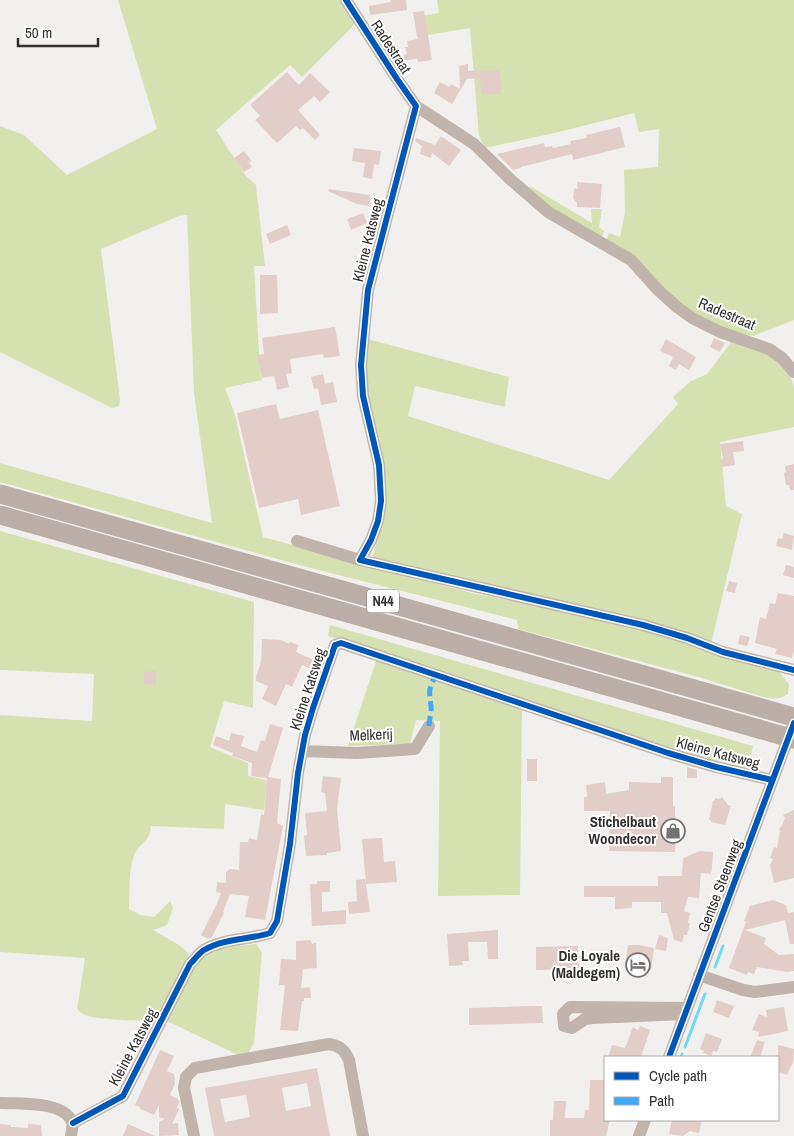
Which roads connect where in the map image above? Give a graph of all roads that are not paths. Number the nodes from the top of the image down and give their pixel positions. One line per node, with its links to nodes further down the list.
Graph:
1 (346, 0): 2 (street, Radestraat)
2 (416, 106): 3 (street, Radestraat); 7 (street, Kleine Katsweg)
3 (794, 372)
4 (0, 494): 9 (highway, N44)
5 (0, 515): 12 (highway, N44, bridge)
6 (297, 542): 7 (street)
7 (360, 560): 8 (street)
8 (794, 670)
9 (794, 717)
10 (794, 723): 14 (street, Gentse Steenweg)
11 (429, 726): 13 (street, Melkerij)
12 (794, 739)
13 (302, 751): 14 (street, Kleine Katsweg); 21 (street, Kleine Katsweg)
14 (772, 780): 15 (street, Gentse Steenweg)
15 (699, 975): 16 (street); 17 (street, Gentse Steenweg)
16 (794, 987)
17 (686, 1011): 17 (street); 18 (street, Gentse Steenweg)
18 (669, 1056)
19 (0, 1103): 21 (street)
20 (646, 1121): 24 (street)
21 (72, 1130)
22 (194, 1136): 23 (street)
23 (363, 1136)
24 (639, 1136)

